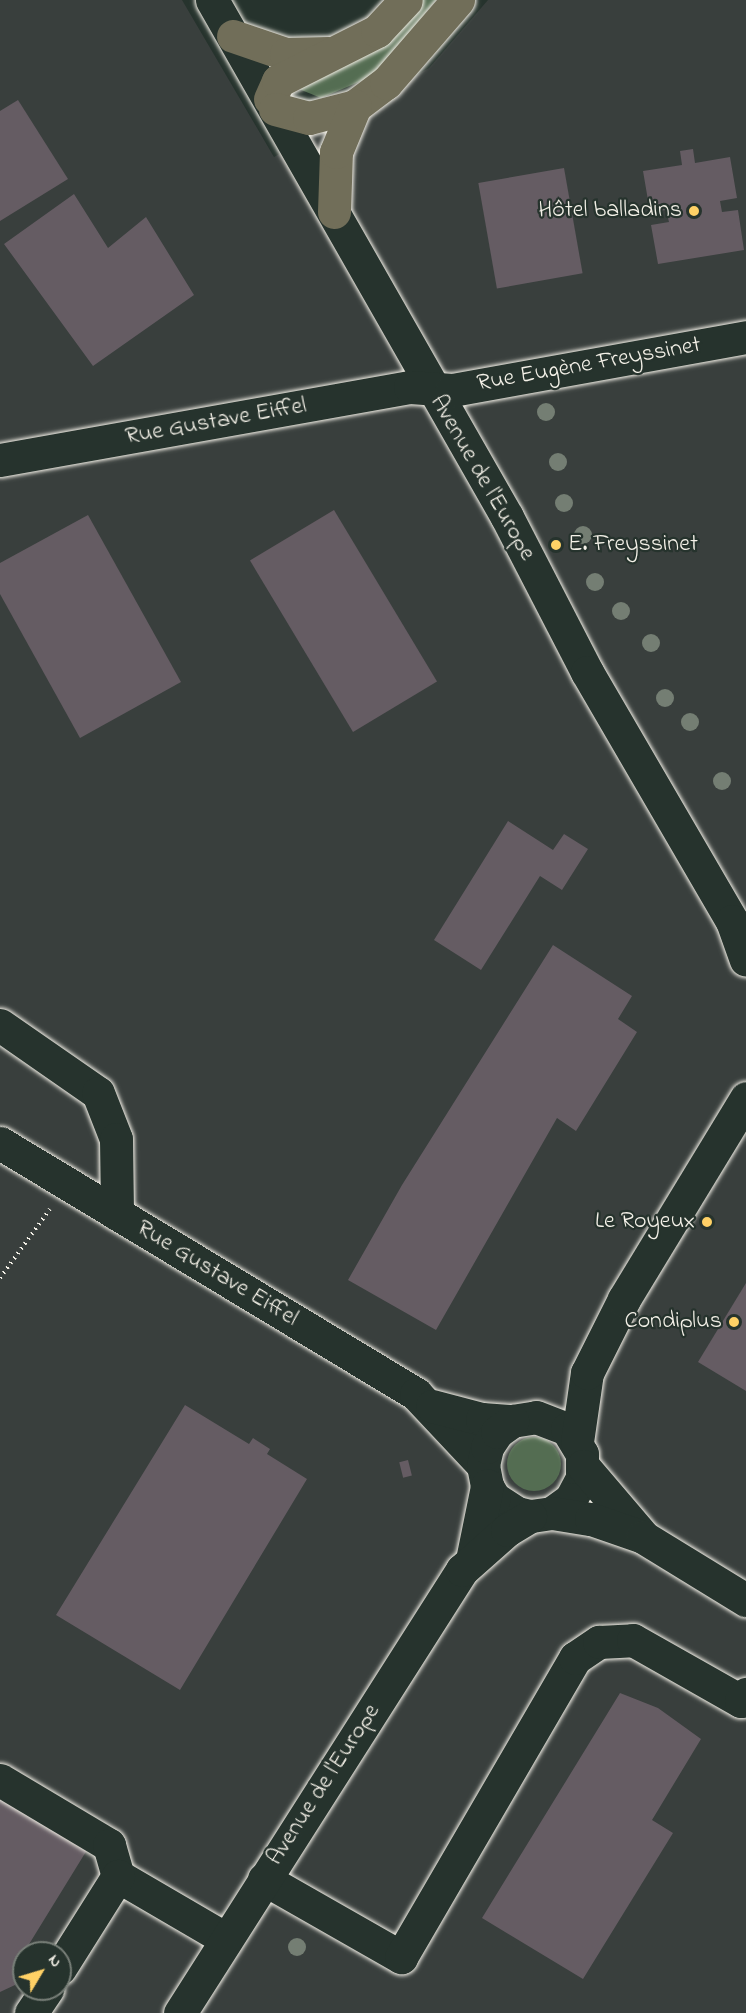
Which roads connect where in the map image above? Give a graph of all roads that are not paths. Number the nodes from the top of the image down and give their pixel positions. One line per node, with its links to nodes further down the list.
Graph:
1 (212, 0): 4 (street, Avenue de l'Europe)
2 (406, 0): 5 (highway)
3 (458, 0): 7 (highway)
4 (233, 36): 5 (highway); 6 (street, Avenue de l'Europe)
5 (333, 53): 6 (highway)
6 (272, 104): 7 (highway); 8 (street, Avenue de l'Europe)
7 (354, 106): 8 (highway)
8 (334, 212): 10 (street, Avenue de l'Europe)
9 (746, 337): 10 (street, Rue Eugène Freyssinet)
10 (431, 389): 11 (street, Rue Gustave Eiffel); 12 (street, Avenue de l'Europe)
11 (0, 460)
12 (746, 960)
13 (0, 1026): 16 (street)
14 (746, 1098): 17 (street)
15 (0, 1143): 16 (street, Rue Gustave Eiffel)
16 (117, 1214): 18 (street, Rue Gustave Eiffel)
17 (586, 1373): 19 (street); 20 (street)
18 (432, 1407): 19 (street); 21 (street)
19 (524, 1419): 20 (street); 21 (street)
20 (580, 1454): 22 (street); 23 (street)
21 (485, 1476): 22 (street); 24 (street)
22 (541, 1515): 23 (street); 24 (street)
23 (643, 1537): 25 (street)
24 (472, 1560): 29 (street, Avenue de l'Europe)
25 (746, 1600)
26 (746, 1694): 29 (street)
27 (0, 1780): 28 (street)
28 (118, 1876): 30 (street); 31 (street)
29 (264, 1879): 30 (street, Avenue de l'Europe)
30 (226, 1939): 32 (street, Avenue de l'Europe)
31 (72, 1949)
32 (180, 2013)

